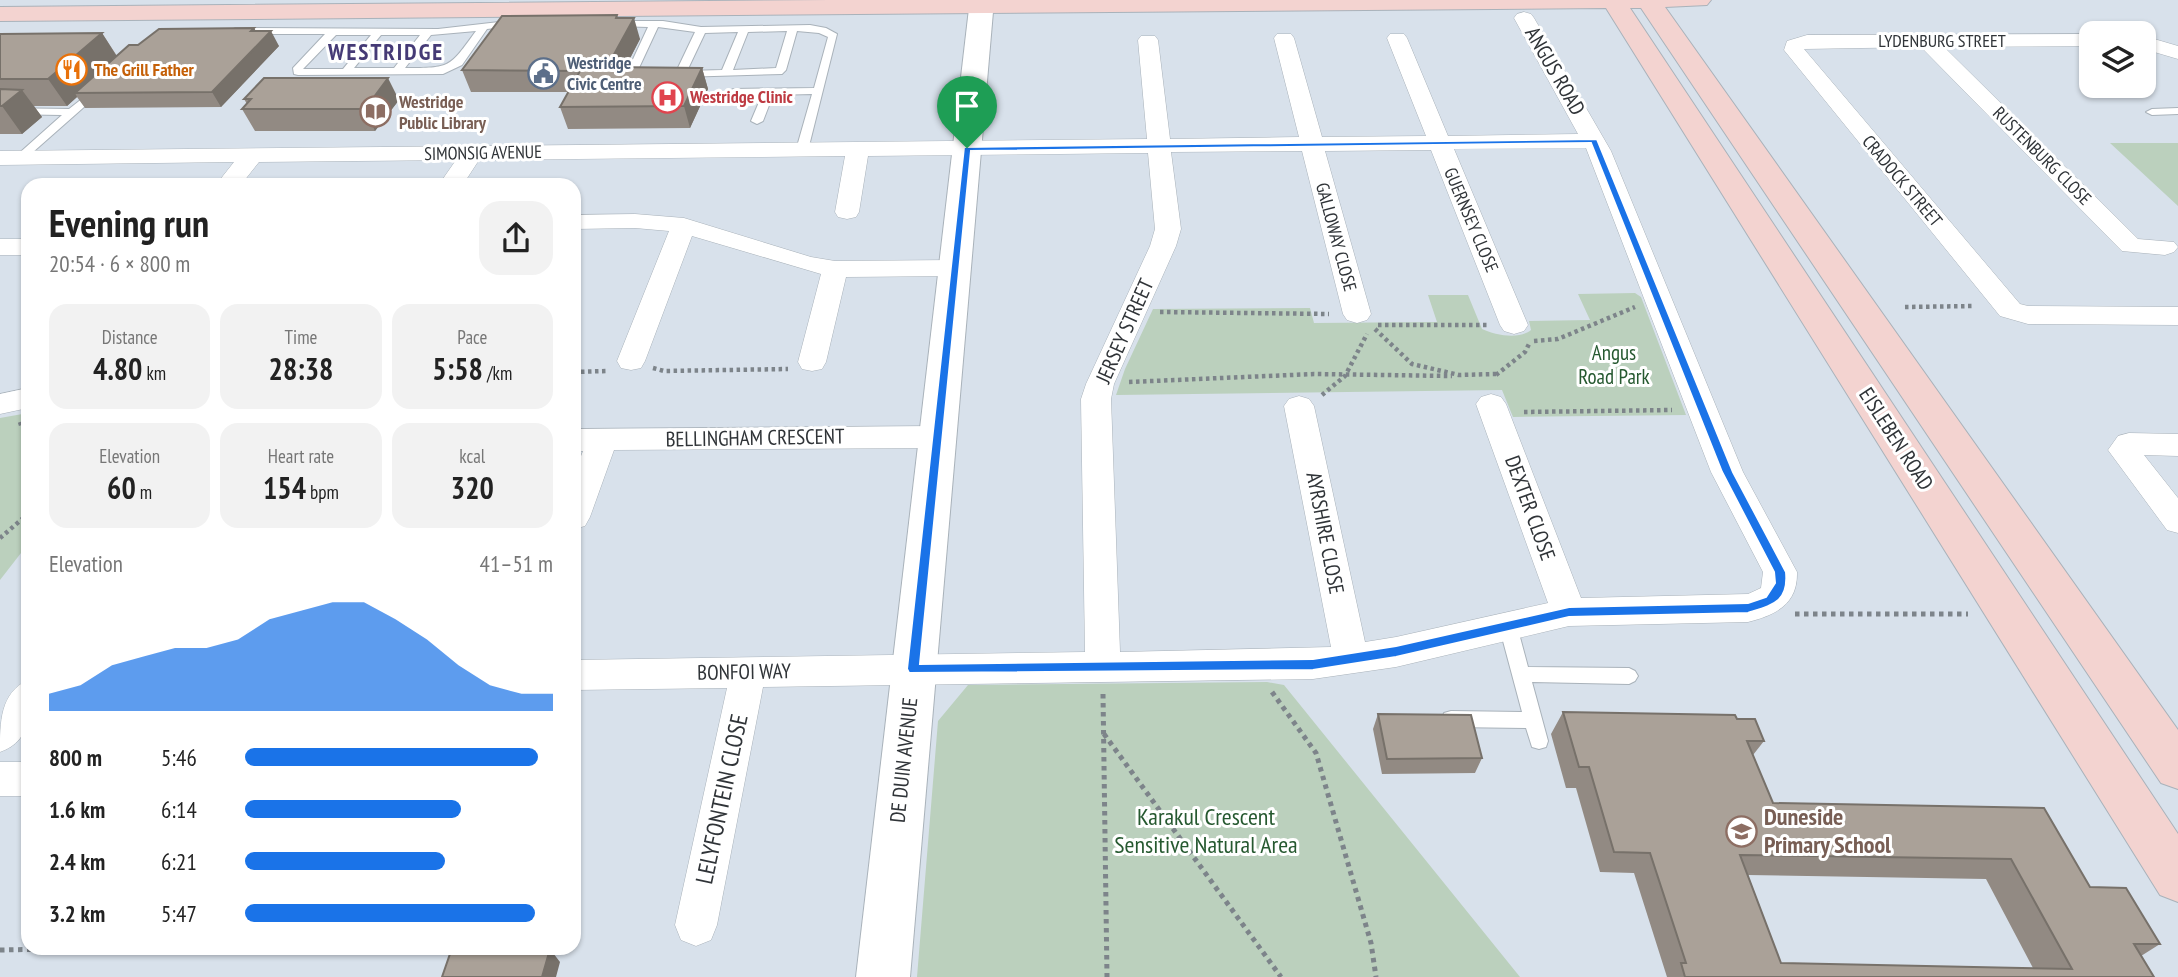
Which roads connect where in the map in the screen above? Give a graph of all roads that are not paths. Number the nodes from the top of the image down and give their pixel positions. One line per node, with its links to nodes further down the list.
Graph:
1 (1631, 0): 2 (main road); 3 (main road); 82 (main road); 85 (main road, EISLEBEN ROAD)
2 (1699, 0)
3 (982, 3): 4 (main road); 40 (street, DE DUIN AVENUE)
4 (0, 14)
5 (1524, 18): 36 (street, ANGUS ROAD)
6 (526, 23): 9 (lane)
7 (603, 23): 8 (lane)
8 (654, 23): 13 (lane); 26 (lane)
9 (484, 27): 16 (lane); 23 (lane)
10 (744, 29): 11 (lane); 13 (lane); 25 (lane)
11 (793, 29): 25 (lane); 28 (lane)
12 (224, 30): 14 (lane)
13 (701, 30): 26 (lane)
14 (333, 32): 15 (lane); 24 (lane)
15 (378, 32): 16 (lane); 24 (lane)
16 (428, 32): 23 (lane)
17 (1284, 38): 38 (street, GALLOWAY CLOSE)
18 (1397, 38): 37 (street, GUERNSEY CLOSE)
19 (1148, 40): 39 (street, JERSEY STREET)
20 (2079, 40): 21 (street, LYDENBURG STREET)
21 (1928, 42): 22 (street, LYDENBURG STREET); 51 (street, RUSTENBURG CLOSE)
22 (1794, 45): 54 (street, CRADOCK STREET)
23 (396, 72): 24 (lane)
24 (345, 73)
25 (726, 73): 26 (lane)
26 (669, 74)
27 (103, 84): 34 (lane)
28 (818, 91): 30 (lane); 42 (lane)
29 (733, 92): 30 (lane)
30 (769, 92): 35 (lane)
31 (0, 111): 34 (lane)
32 (2152, 111): 33 (lane)
33 (2178, 111)
34 (72, 112): 45 (lane)
35 (757, 121)
36 (1594, 141): 37 (street, SIMONSIG AVENUE); 68 (street, ANGUS ROAD)
37 (1439, 144): 38 (street, SIMONSIG AVENUE); 56 (street, GUERNSEY CLOSE)
38 (1311, 145): 39 (street, SIMONSIG AVENUE); 55 (street, GALLOWAY CLOSE)
39 (1157, 146): 40 (street, SIMONSIG AVENUE); 71 (street, JERSEY STREET)
40 (967, 148): 41 (street, SIMONSIG AVENUE); 52 (street, DE DUIN AVENUE)
41 (858, 149): 42 (street, SIMONSIG AVENUE); 48 (street)
42 (802, 150): 43 (street, SIMONSIG AVENUE)
43 (472, 153): 44 (street, SIMONSIG AVENUE); 47 (street)
44 (253, 155): 45 (street, SIMONSIG AVENUE); 46 (street)
45 (10, 158)
46 (234, 178)
47 (455, 178)
48 (847, 212)
49 (581, 222): 50 (street)
50 (684, 225): 53 (street); 57 (street)
51 (2165, 247)
52 (955, 268): 53 (street); 63 (street, DE DUIN AVENUE)
53 (835, 269): 58 (street)
54 (2178, 316)
55 (1364, 320)
56 (1522, 333)
57 (631, 361)
58 (811, 362)
59 (1494, 397): 68 (street, DEXTER CLOSE)
60 (21, 400): 61 (street)
61 (0, 404)
62 (1299, 405): 70 (street, AYRSHIRE CLOSE)
63 (937, 438): 64 (street, BELLINGHAM CRESCENT); 72 (street, DE DUIN AVENUE)
64 (588, 440): 66 (street)
65 (2178, 444): 67 (street)
66 (581, 478)
67 (2178, 521)
68 (1569, 612): 69 (street, ANGUS ROAD)
69 (1508, 626): 70 (street, ANGUS ROAD); 74 (lane)
70 (1351, 660): 71 (street, ANGUS ROAD)
71 (1103, 667): 72 (street, ANGUS ROAD)
72 (913, 669): 73 (street, BONFOI WAY); 87 (street, DE DUIN AVENUE)
73 (748, 672): 75 (street, BONFOI WAY); 86 (street, LELYFONTEIN CLOSE)
74 (1521, 674): 76 (lane); 79 (lane)
75 (581, 675)
76 (1629, 676)
77 (21, 706): 80 (street)
78 (1432, 719): 79 (lane)
79 (1533, 720): 81 (lane)
80 (0, 736)
81 (1539, 741)
82 (2178, 768)
83 (0, 779): 84 (street)
84 (21, 779)
85 (2178, 878)
86 (696, 925)
87 (883, 977)

